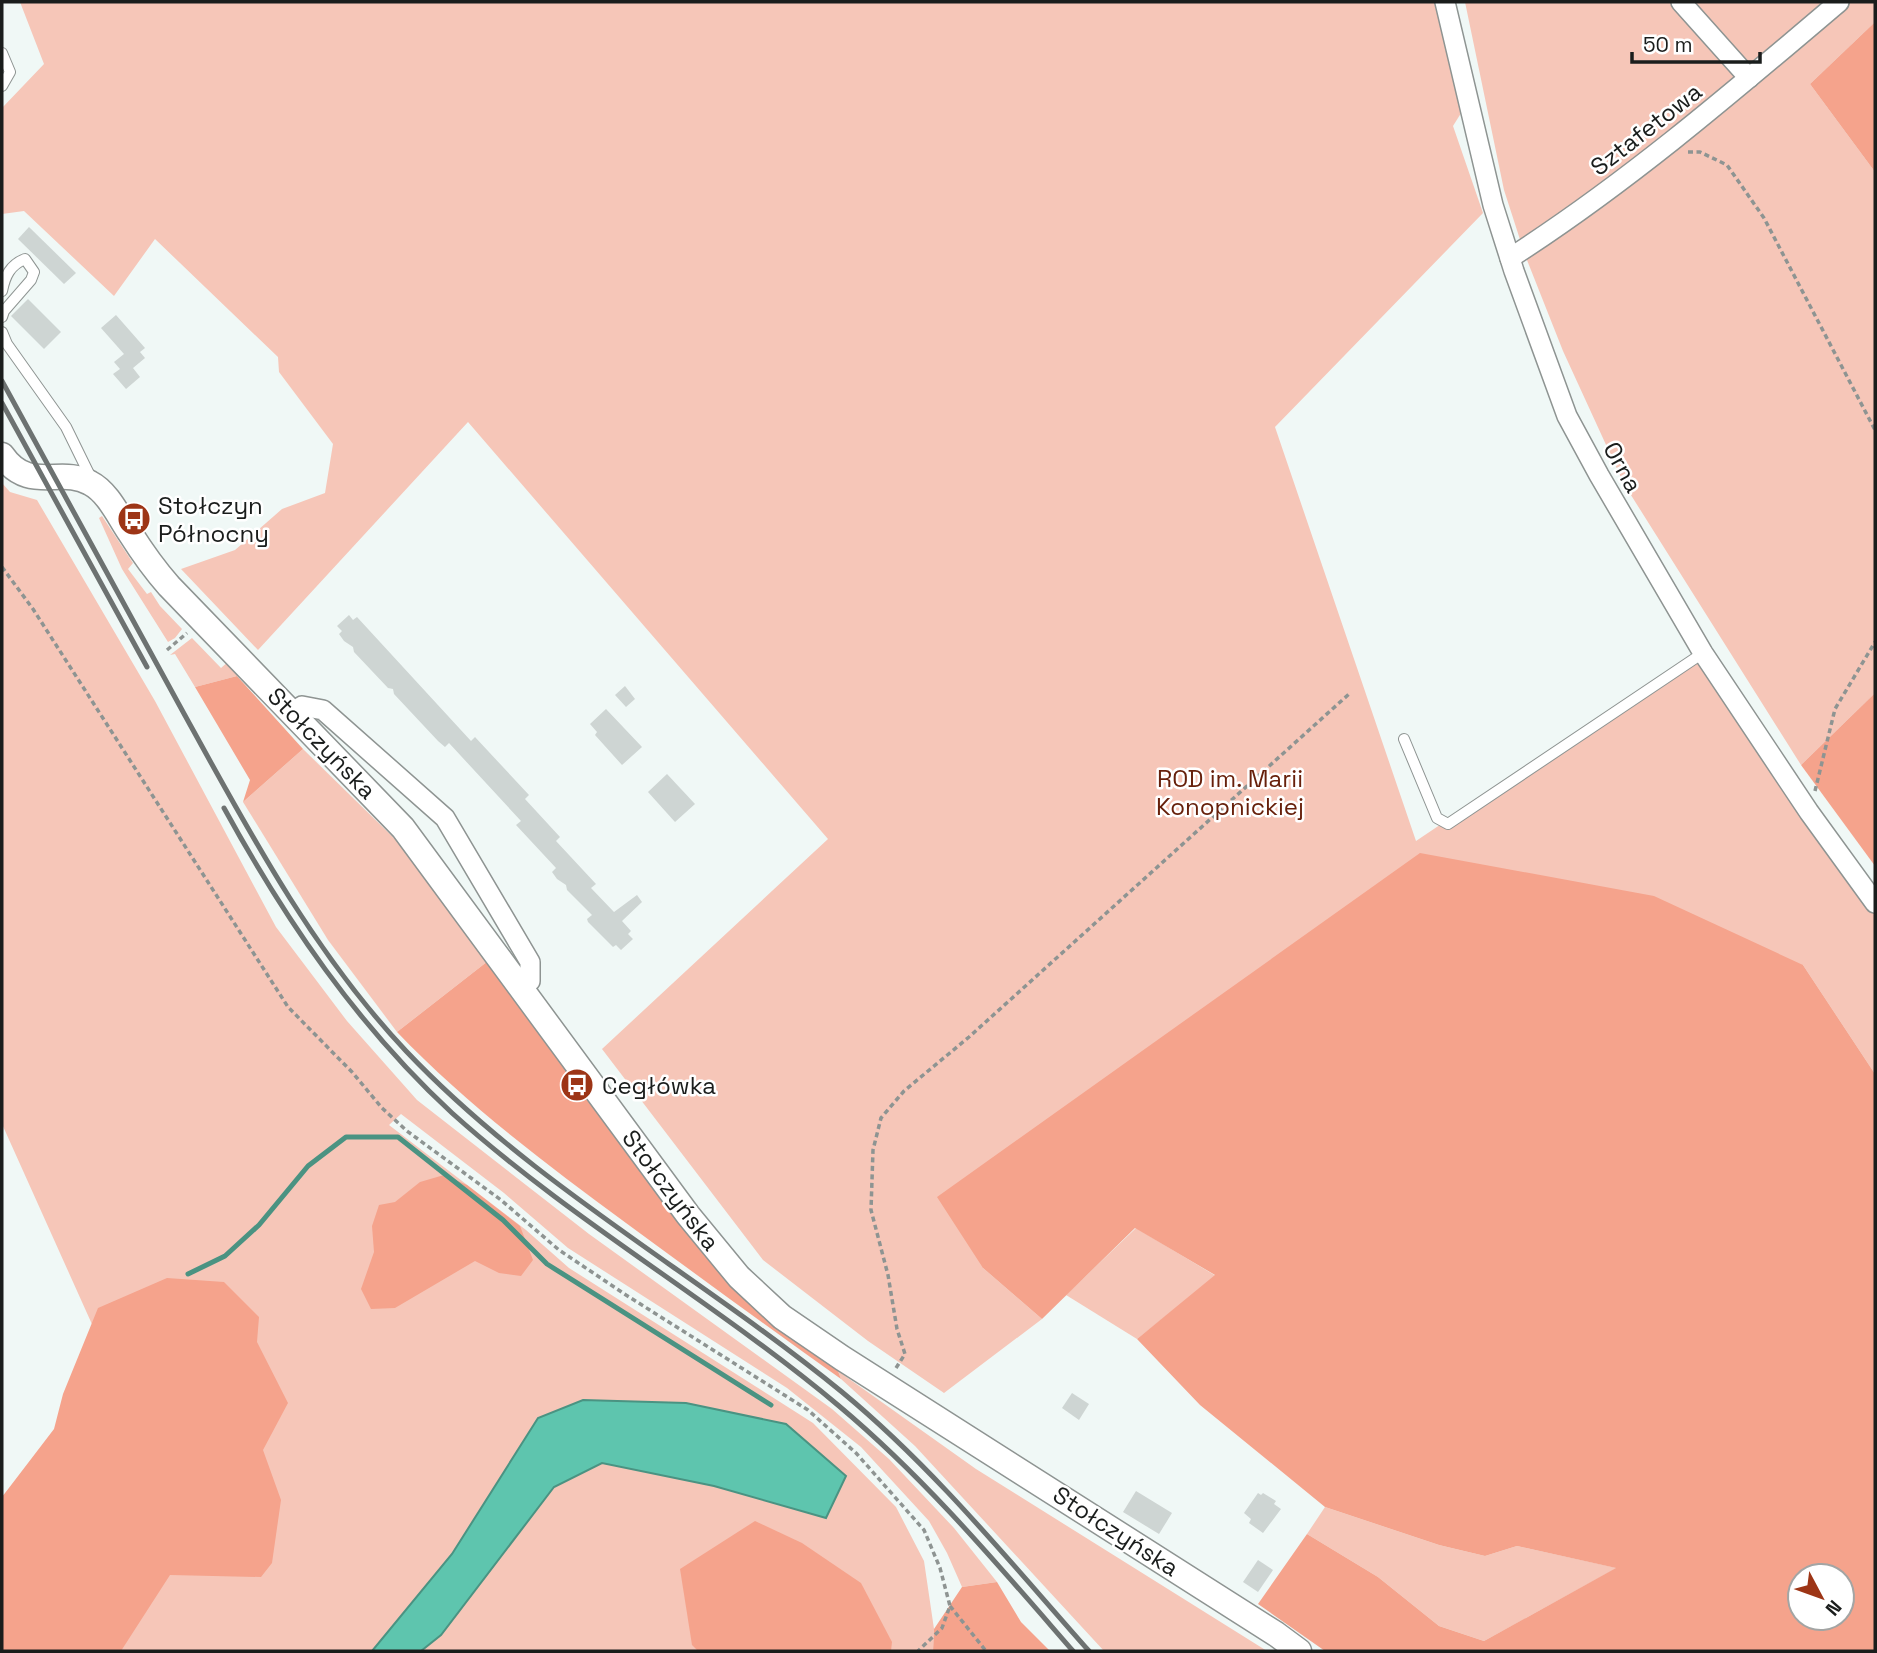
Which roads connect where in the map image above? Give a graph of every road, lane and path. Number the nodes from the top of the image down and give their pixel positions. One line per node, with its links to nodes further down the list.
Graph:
1 (1445, 2): 8 (street, Orna)
2 (1681, 2): 5 (street)
3 (1839, 2): 5 (street, Sztafetowa)
4 (2, 53): 6 (lane)
5 (1749, 78): 7 (street, Sztafetowa)
6 (2, 86)
7 (1658, 153): 8 (street, Sztafetowa); 12 (path)
8 (1510, 258): 19 (street, Orna)
9 (2, 291): 10 (lane)
10 (2, 309)
11 (2, 332): 14 (lane)
12 (1875, 430)
13 (2, 455): 14 (street)
14 (94, 485): 21 (street, Stołczyńska)
15 (2, 567): 27 (path)
16 (177, 642): 18 (path)
17 (1875, 642): 23 (path)
18 (167, 650)
19 (1703, 653): 22 (lane); 23 (street, Orna)
20 (1349, 694): 26 (path)
21 (293, 713): 25 (street, Stołczyńska); 25 (street)
22 (1404, 739)
23 (1809, 812): 24 (street, Orna)
24 (1875, 902)
25 (521, 988): 30 (street, Stołczyńska)
26 (900, 1362)
27 (950, 1606): 28 (path); 29 (path)
28 (918, 1651)
29 (986, 1651)
30 (1299, 1651)

